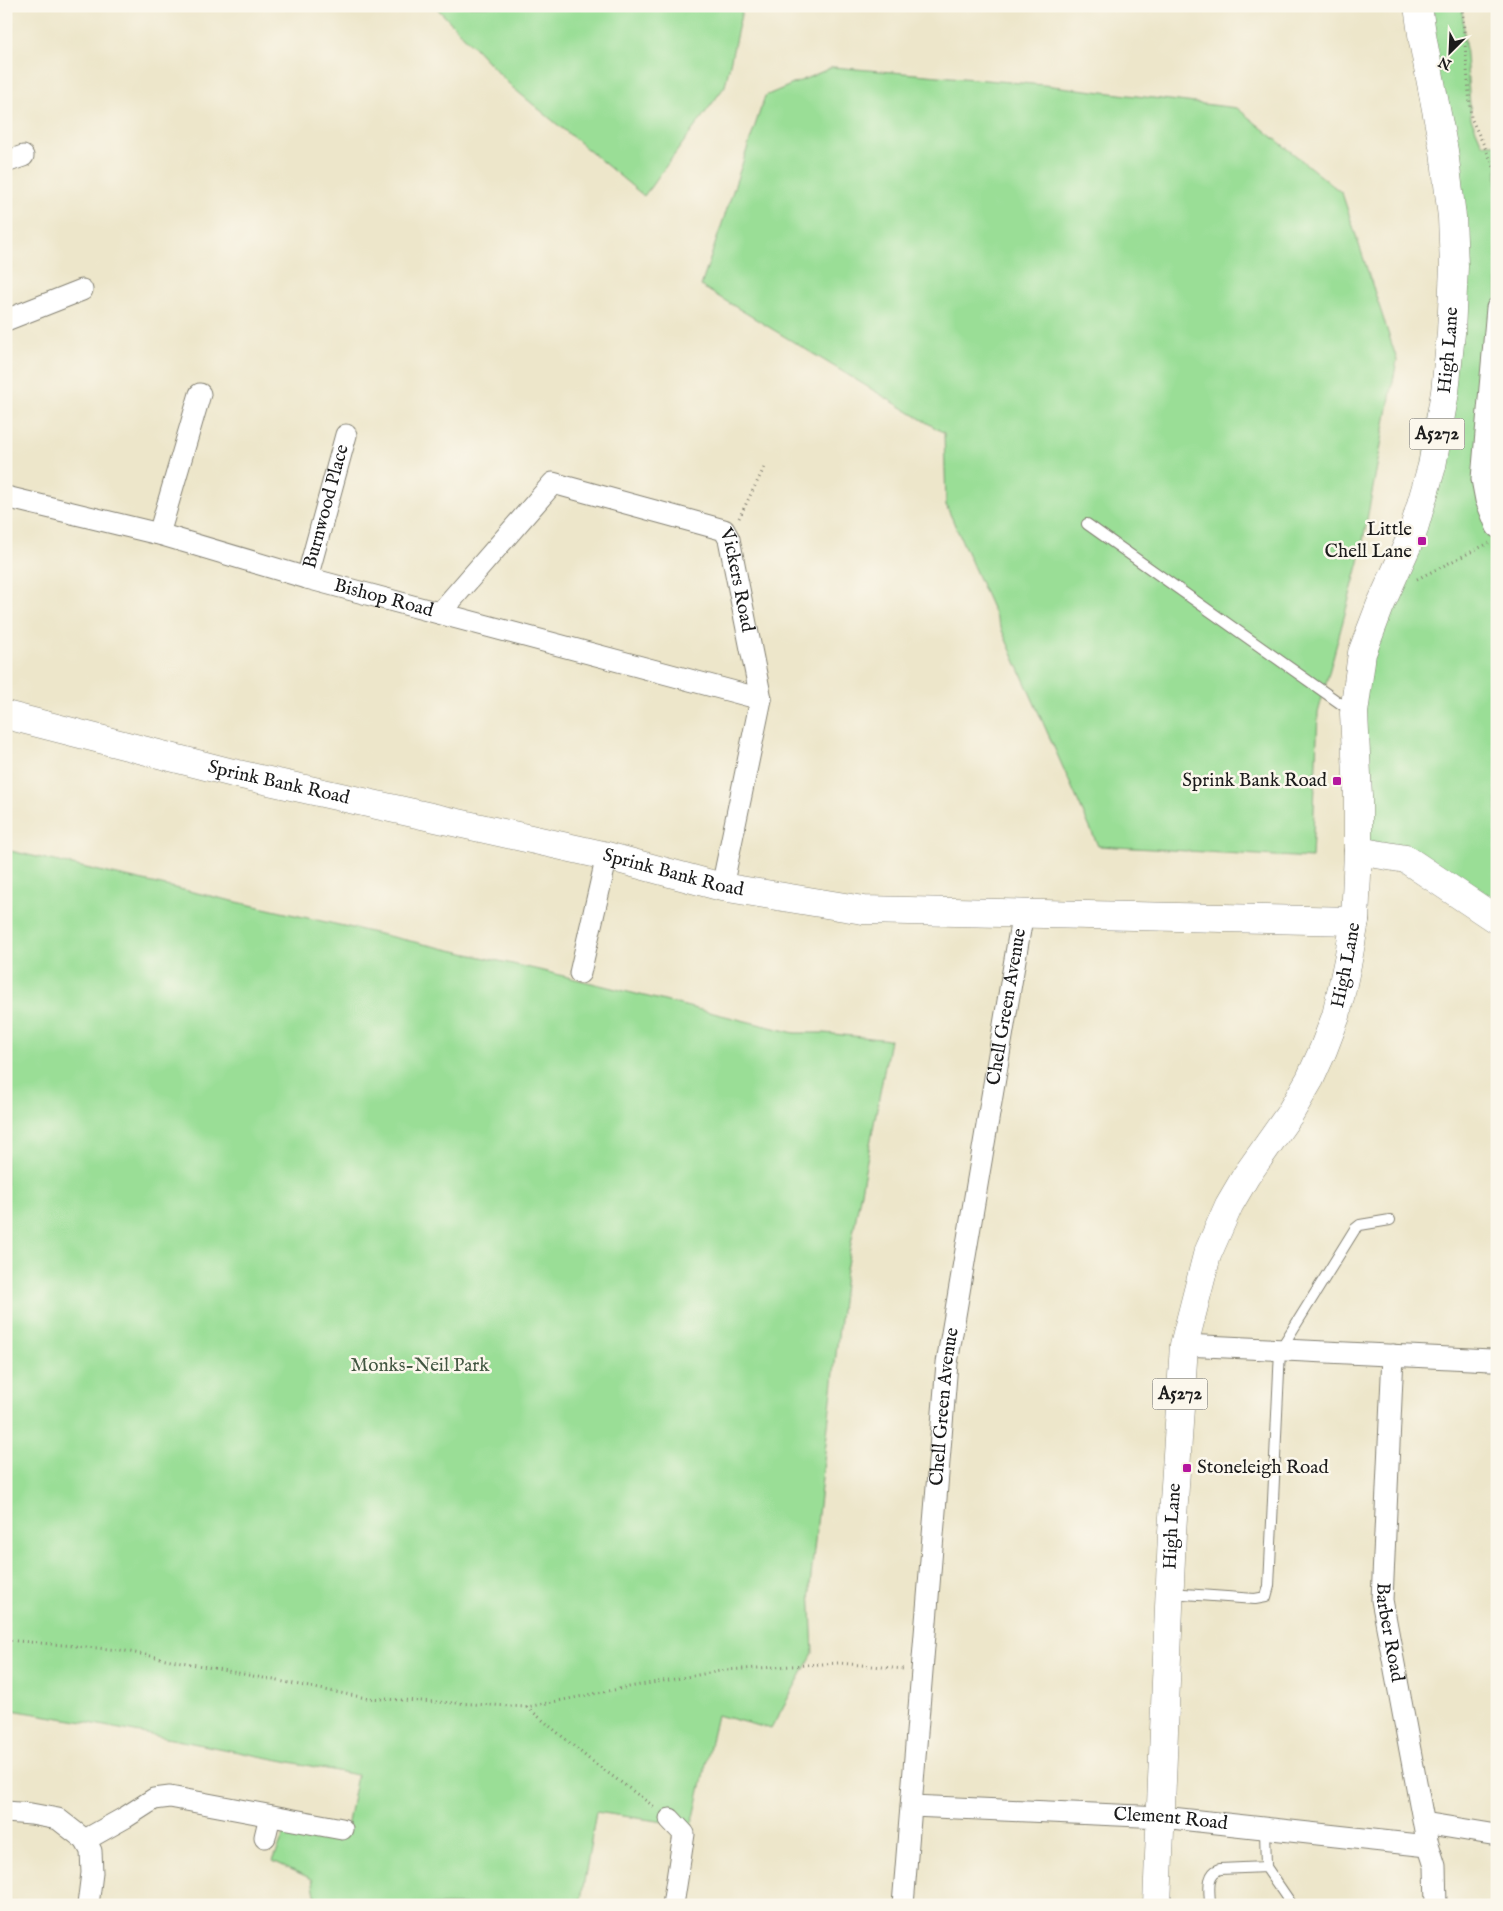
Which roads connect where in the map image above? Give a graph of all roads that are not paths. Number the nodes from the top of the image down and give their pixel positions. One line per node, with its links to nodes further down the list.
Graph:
1 (1418, 6): 14 (main road, High Lane / A5272)
2 (82, 290): 4 (street)
3 (1497, 308): 9 (street)
4 (6, 320)
5 (200, 394): 10 (street)
6 (346, 435): 11 (street, Burnwood Place)
7 (7, 502): 10 (street, Bishop Road)
8 (1087, 524): 14 (lane)
9 (1497, 527)
10 (159, 534): 11 (street, Bishop Road)
11 (307, 578): 12 (street, Bishop Road)
12 (440, 613): 13 (street, Bishop Road); 13 (street, Vickers Road)
13 (761, 699): 18 (street, Vickers Road)
14 (1354, 713): 16 (main road, High Lane / A5272)
15 (6, 715): 17 (main road, Sprink Bank Road)
16 (1358, 851): 20 (main road); 21 (main road, High Lane / A5272)
17 (607, 856): 18 (main road, Sprink Bank Road); 22 (street)
18 (722, 887): 19 (main road, Sprink Bank Road)
19 (1023, 912): 21 (main road, Sprink Bank Road); 29 (street, Chell Green Avenue)
20 (1497, 920)
21 (1355, 921): 24 (main road, High Lane / A5272)
22 (580, 973)
23 (1390, 1220): 25 (lane)
24 (1184, 1345): 25 (street); 28 (main road, High Lane / A5272)
25 (1280, 1350): 26 (street); 28 (lane)
26 (1393, 1355): 27 (street); 33 (street, Barber Road)
27 (1497, 1358)
28 (1170, 1593): 31 (main road, High Lane / A5272)
29 (912, 1806): 31 (street, Clement Road); 42 (street, Chell Green Avenue)
30 (6, 1812): 37 (street)
31 (1162, 1817): 35 (street, Clement Road); 43 (main road, High Lane / A5272)
32 (670, 1819): 41 (street)
33 (1424, 1823): 36 (street); 38 (street, Barber Road)
34 (342, 1829): 37 (street)
35 (1265, 1829): 38 (street, Clement Road); 39 (lane)
36 (1497, 1835)
37 (85, 1840): 40 (street)
38 (1428, 1846): 46 (street, Barber Road)
39 (1266, 1868): 44 (lane); 45 (lane)
40 (88, 1905)
41 (673, 1905)
42 (903, 1905)
43 (1157, 1905)
44 (1210, 1905)
45 (1292, 1905)
46 (1436, 1905)

